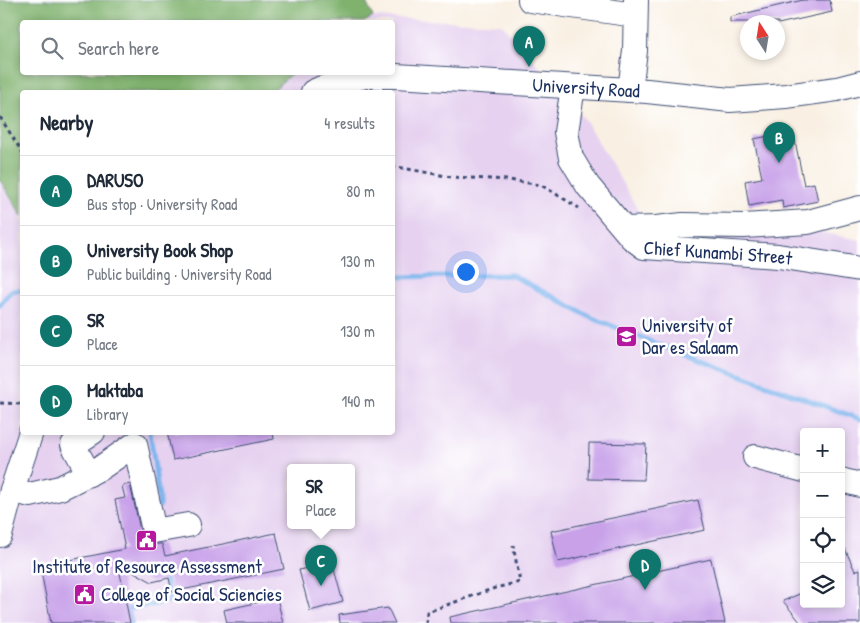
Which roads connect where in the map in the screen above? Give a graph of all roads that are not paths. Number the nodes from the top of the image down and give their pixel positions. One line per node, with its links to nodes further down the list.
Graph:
1 (530, 0): 2 (street)
2 (635, 7): 6 (street)
3 (860, 83): 6 (street, University Road)
4 (573, 87): 5 (street, University Road); 6 (street, University Road); 8 (street, Chief Kunambi Street)
5 (318, 90)
6 (630, 90)
7 (860, 208): 8 (street)
8 (625, 229): 9 (street, Chief Kunambi Street)
9 (860, 269)
10 (30, 435): 17 (street)
11 (88, 435): 14 (street)
12 (755, 457): 13 (street)
13 (800, 469)
14 (89, 474): 17 (street); 18 (street)
15 (845, 481): 16 (street)
16 (860, 485)
17 (12, 490): 19 (street)
18 (188, 525)
19 (0, 535)

